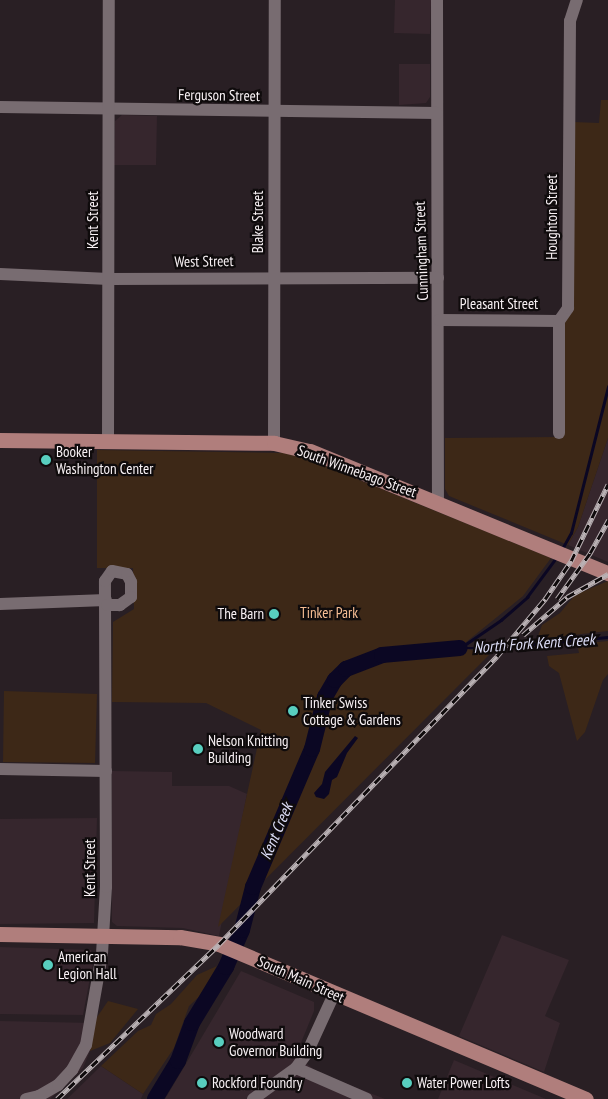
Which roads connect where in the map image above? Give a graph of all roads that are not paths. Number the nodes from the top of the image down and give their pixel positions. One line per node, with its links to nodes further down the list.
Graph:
1 (110, 0): 6 (street, Kent Street)
2 (274, 0): 7 (street, Blake Street)
3 (437, 0): 8 (street, Cunningham Street)
4 (577, 0): 14 (street, Houghton Street)
5 (0, 107): 6 (street, Ferguson Street)
6 (109, 110): 7 (street, Ferguson Street); 12 (street, Kent Street)
7 (274, 112): 8 (street, Ferguson Street); 10 (street, Blake Street)
8 (437, 113): 11 (street, Cunningham Street)
9 (0, 274): 12 (street, West Street)
10 (274, 276): 11 (street, West Street); 12 (street, West Street); 18 (street, Blake Street)
11 (438, 278): 13 (street, Cunningham Street)
12 (109, 279): 17 (street, Kent Street)
13 (439, 320): 14 (street, Pleasant Street); 19 (street, Cunningham Street)
14 (559, 321): 15 (street, Houghton Street)
15 (559, 433)
16 (0, 440): 17 (main road, South Winnebago Street)
17 (108, 440): 18 (main road, South Winnebago Street)
18 (274, 443): 19 (main road, South Winnebago Street)
19 (438, 501): 20 (main road, South Winnebago Street)
20 (608, 573)
21 (0, 604): 23 (street, Kent Street)
22 (0, 769): 23 (street)
23 (106, 770): 25 (street, Kent Street)
24 (0, 934): 25 (main road, South Main Street)
25 (105, 936): 26 (main road, South Main Street); 29 (street, Kent Street)
26 (334, 994): 27 (street); 32 (main road, South Main Street)
27 (296, 1068): 28 (street); 30 (street)
28 (352, 1096): 31 (street)
29 (26, 1099)
30 (253, 1099)
31 (367, 1099)
32 (586, 1099)

